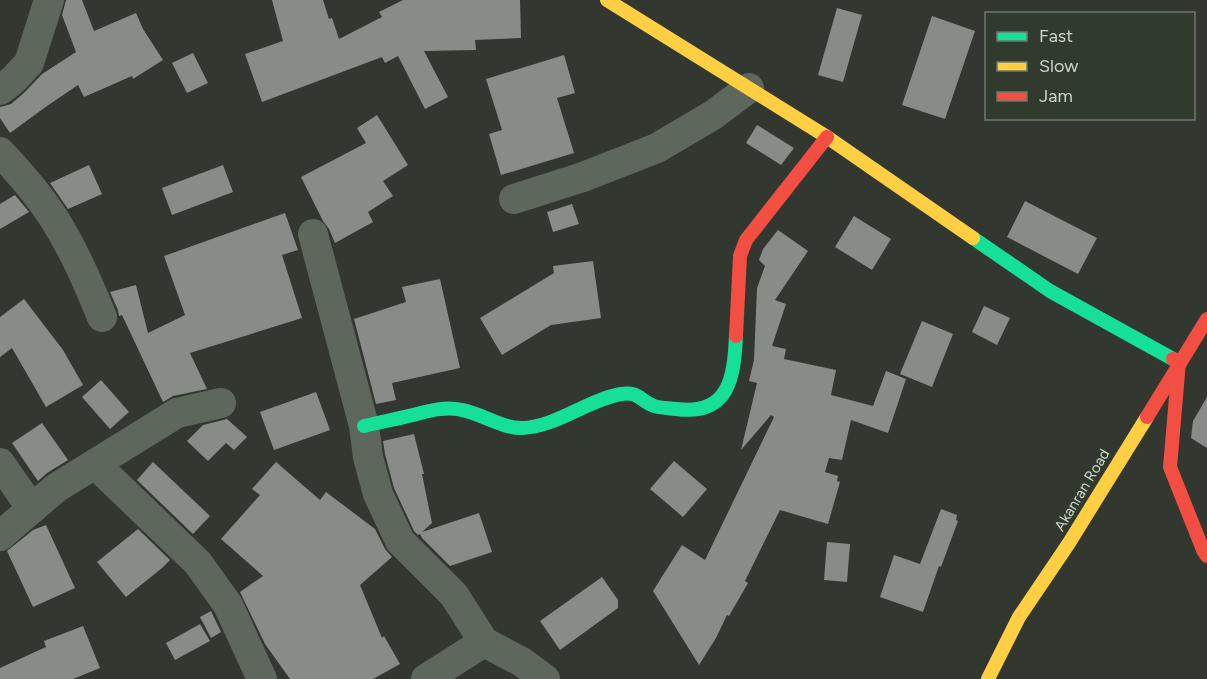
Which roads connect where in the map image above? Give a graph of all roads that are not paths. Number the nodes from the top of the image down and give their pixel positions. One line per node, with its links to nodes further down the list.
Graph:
1 (49, 0): 5 (street)
2 (607, 0): 3 (street)
3 (635, 8): 4 (street)
4 (749, 88): 6 (street); 8 (street)
5 (0, 90)
6 (827, 137): 12 (street); 14 (street)
7 (0, 152): 10 (street)
8 (514, 199)
9 (313, 234): 14 (street)
10 (102, 317)
11 (1207, 319): 12 (street, Akanran Road)
12 (1179, 362): 19 (street); 24 (street, Akanran Road)
13 (221, 403): 16 (street)
14 (364, 426): 20 (street)
15 (0, 463): 17 (street)
16 (95, 464): 17 (street); 21 (street)
17 (32, 509): 18 (street)
18 (0, 536)
19 (1207, 556)
20 (484, 642): 22 (street); 23 (street)
21 (262, 679)
22 (426, 679)
23 (544, 679)
24 (988, 679)

